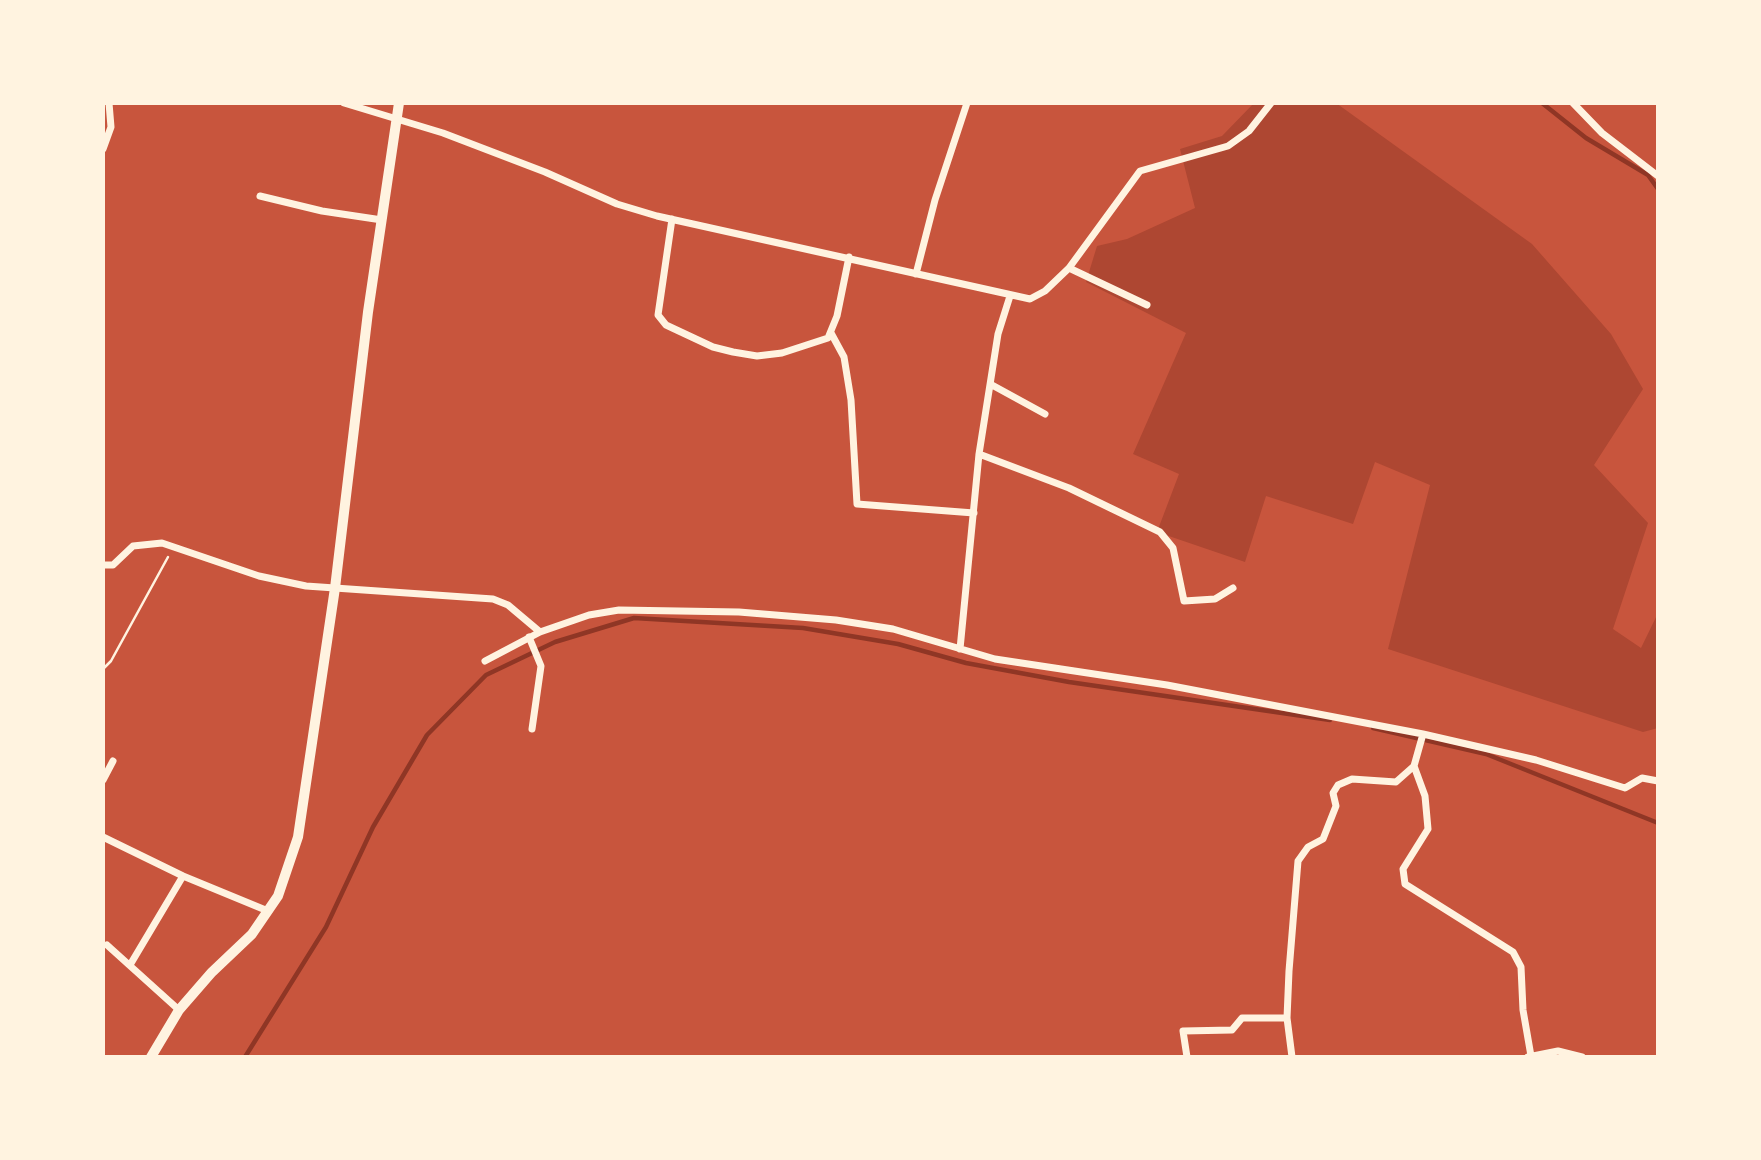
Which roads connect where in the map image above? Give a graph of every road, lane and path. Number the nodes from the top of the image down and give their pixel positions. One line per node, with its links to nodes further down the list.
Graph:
1 (109, 103): 8 (street)
2 (344, 103): 7 (street)
3 (399, 103): 7 (street)
4 (967, 103): 15 (street)
5 (1271, 103): 14 (street)
6 (1573, 103): 9 (street)
7 (399, 119): 11 (street); 12 (street)
8 (103, 149)
9 (1658, 176)
10 (260, 197): 11 (street)
11 (382, 219): 25 (street)
12 (671, 219): 13 (street); 18 (street)
13 (849, 257): 15 (street); 18 (street)
14 (1069, 268): 16 (street); 17 (street)
15 (916, 274): 16 (street)
16 (1010, 296): 19 (street)
17 (1147, 305)
18 (831, 333): 22 (street)
19 (992, 385): 20 (street); 21 (street)
20 (1045, 414)
21 (979, 454): 22 (street); 26 (street)
22 (974, 513): 29 (street)
23 (174, 545): 24 (street); 25 (street); 31 (path)
24 (103, 565)
25 (335, 588): 27 (street); 40 (street)
26 (1233, 588)
27 (540, 632): 28 (street); 29 (street)
28 (530, 638): 30 (street); 32 (street)
29 (960, 649): 33 (street)
30 (485, 661)
31 (103, 669)
32 (532, 729)
33 (1422, 735): 35 (street); 37 (street)
34 (113, 761): 36 (street)
35 (1414, 766): 44 (street); 45 (street)
36 (103, 780)
37 (1658, 781)
38 (103, 837): 39 (street)
39 (183, 876): 40 (street); 42 (street)
40 (268, 911): 43 (street)
41 (107, 945): 42 (street)
42 (130, 965): 43 (street)
43 (179, 1010): 46 (street)
44 (1287, 1018): 47 (street); 48 (street)
45 (1529, 1056): 49 (street)
46 (151, 1057)
47 (1187, 1057)
48 (1292, 1057)
49 (1582, 1057)

